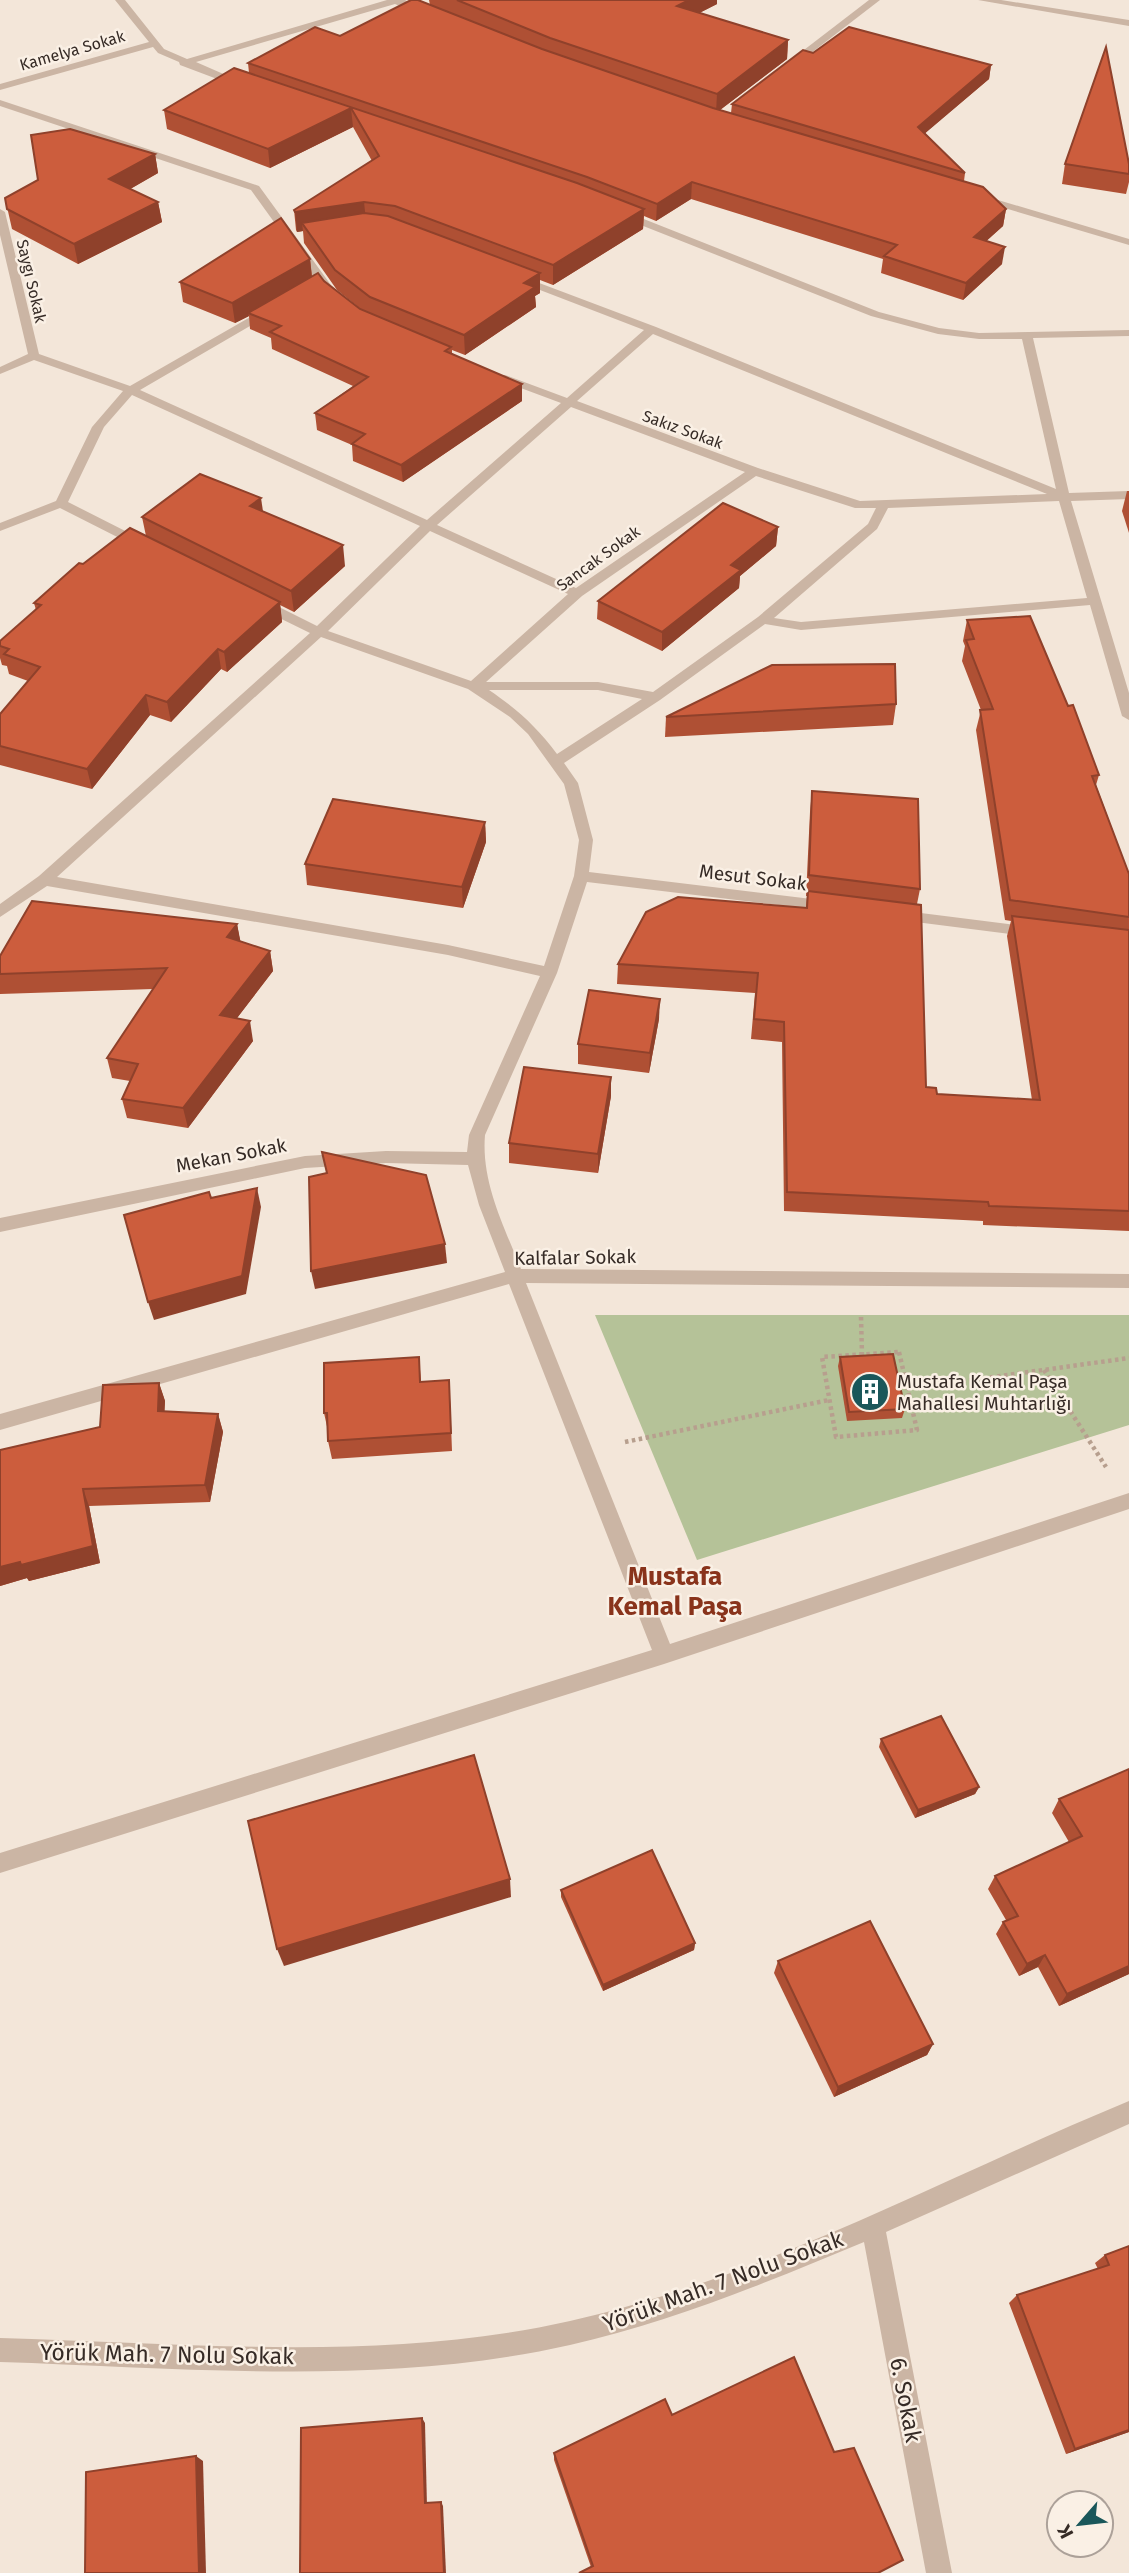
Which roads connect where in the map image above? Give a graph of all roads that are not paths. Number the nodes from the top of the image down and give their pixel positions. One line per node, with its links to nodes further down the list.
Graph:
1 (120, 0): 7 (street)
2 (875, 0): 9 (street)
3 (983, 0): 6 (street)
4 (396, 1): 5 (street); 8 (street)
5 (431, 16)
6 (1129, 23)
7 (153, 44): 8 (street); 10 (street, Kamelya Sokak)
8 (184, 63): 11 (street)
9 (780, 72)
10 (0, 87)
11 (251, 88)
12 (0, 103): 17 (street)
13 (970, 195): 18 (street)
14 (607, 208): 26 (street)
15 (0, 212): 27 (street, Saygı Sokak)
16 (305, 236): 17 (street)
17 (292, 239): 20 (street)
18 (1129, 242)
19 (509, 275): 24 (street)
20 (321, 281): 21 (street); 23 (street)
21 (309, 288)
22 (286, 301): 30 (street)
23 (338, 301)
24 (652, 329): 31 (street); 34 (street)
25 (1129, 333): 26 (street)
26 (1027, 336): 34 (street)
27 (34, 356): 28 (street); 30 (street)
28 (0, 371)
29 (491, 372): 31 (street, Sakız Sokak)
30 (131, 390): 35 (street); 38 (street)
31 (565, 403): 32 (street, Sakız Sokak); 38 (street)
32 (754, 471): 36 (street, Sakız Sokak); 40 (street, Sancak Sokak)
33 (1129, 495): 34 (street, Sakız Sokak)
34 (1064, 497): 36 (street, Sakız Sokak); 42 (street)
35 (61, 503): 37 (street); 39 (street)
36 (883, 506): 43 (street)
37 (0, 527)
38 (427, 527): 40 (street); 44 (street)
39 (151, 548)
40 (577, 593): 45 (street, Sancak Sokak)
41 (247, 596): 44 (street)
42 (1093, 600): 43 (street); 46 (street)
43 (763, 621): 47 (street)
44 (319, 632): 45 (street); 51 (street)
45 (473, 686): 47 (street); 49 (street)
46 (1125, 696): 48 (street)
47 (655, 697): 49 (street)
48 (1129, 716)
49 (558, 760): 50 (street)
50 (581, 876): 52 (street, Mesut Sokak); 56 (street)
51 (44, 880): 53 (street); 56 (street)
52 (841, 908)
53 (0, 912)
54 (883, 913): 55 (street)
55 (1047, 933)
56 (549, 973): 57 (street)
57 (475, 1159): 58 (street, Mekan Sokak); 59 (street)
58 (0, 1225)
59 (514, 1276): 60 (street, Kalfalar Sokak); 61 (street, Kalfalar Sokak); 63 (street)
60 (1129, 1281)
61 (0, 1422)
62 (1128, 1501): 63 (street)
63 (664, 1655): 64 (street)
64 (0, 1863)
65 (1129, 2112): 66 (street, Yörük Mah. 7 Nolu Sokak)
66 (873, 2227): 67 (street, Yörük Mah. 7 Nolu Sokak); 68 (street, 6. Sokak)
67 (0, 2350)
68 (939, 2573)

